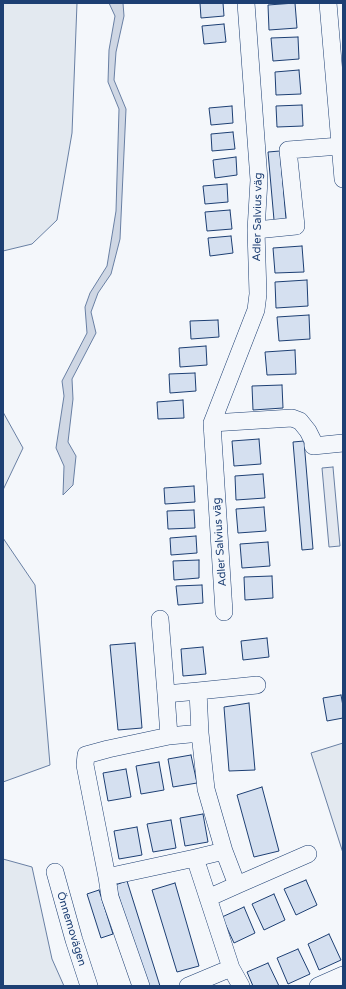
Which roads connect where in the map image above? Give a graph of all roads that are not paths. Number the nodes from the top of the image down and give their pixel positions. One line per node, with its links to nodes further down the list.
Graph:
1 (246, 3): 5 (street, Adler Salvius väg)
2 (328, 3): 3 (street)
3 (340, 146): 4 (street); 5 (street)
4 (343, 179)
5 (256, 230): 6 (street, Adler Salvius väg)
6 (212, 423): 7 (street); 8 (street, Adler Salvius väg)
7 (343, 443)
8 (224, 612)
9 (160, 619): 12 (street)
10 (257, 685): 11 (street)
11 (198, 691): 12 (street); 13 (street)
12 (166, 694): 14 (street)
13 (200, 733): 14 (street); 15 (street)
14 (169, 736): 19 (street)
15 (224, 851): 17 (street); 20 (street)
16 (308, 854): 20 (street)
17 (195, 858): 19 (street); 21 (street)
18 (55, 872): 24 (street, Önnemovägen)
19 (107, 878): 25 (street)
20 (237, 885): 21 (street)
21 (208, 898): 22 (street)
22 (231, 968): 26 (street); 27 (street)
23 (343, 975): 28 (street)
24 (89, 986)
25 (141, 986)
26 (188, 986)
27 (242, 986)
28 (318, 986)

